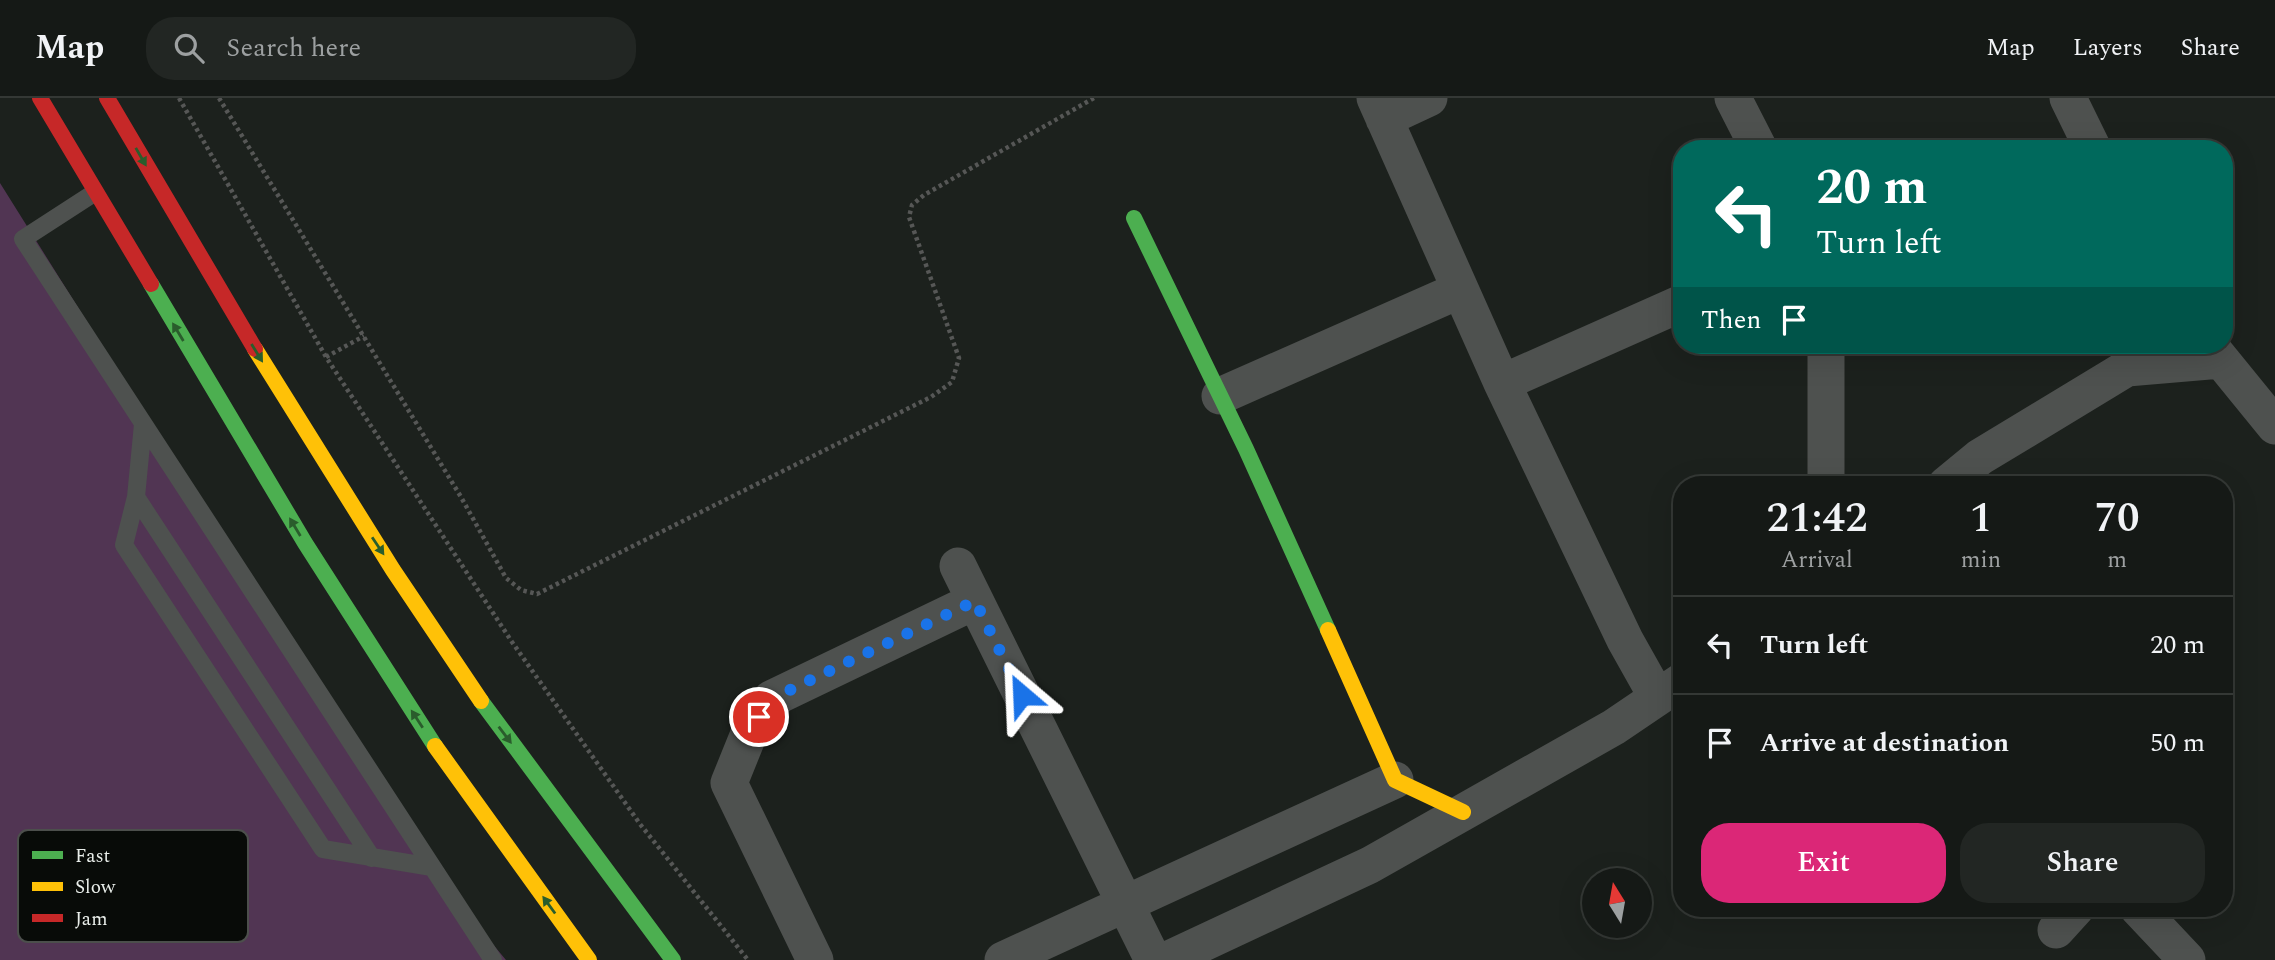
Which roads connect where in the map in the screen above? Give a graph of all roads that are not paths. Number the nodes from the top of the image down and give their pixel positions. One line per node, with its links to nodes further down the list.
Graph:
1 (40, 98): 9 (street)
2 (107, 98): 35 (street, one-way to 35)
3 (1429, 98): 6 (street)
4 (1733, 98): 7 (street)
5 (2068, 98): 8 (street)
6 (1379, 108): 11 (street)
7 (1754, 140)
8 (2089, 140)
9 (94, 193): 19 (lane); 34 (street, one-way to 9)
10 (1133, 218): 18 (street)
11 (1460, 290): 17 (street); 18 (street)
12 (1673, 307): 17 (street)
13 (1826, 354): 21 (street)
14 (2187, 354): 16 (street)
15 (2216, 354): 20 (street)
16 (2132, 356): 22 (street)
17 (1502, 383): 26 (street)
18 (1220, 396): 27 (street)
19 (143, 424): 23 (lane); 30 (lane)
20 (2275, 426)
21 (1826, 476)
22 (1957, 476)
23 (136, 496): 29 (lane); 29 (lane)
24 (958, 566): 25 (street)
25 (975, 601): 31 (street); 36 (street)
26 (1670, 689): 28 (street)
27 (1395, 780): 28 (street); 31 (street)
28 (1463, 812): 39 (street)
29 (372, 858): 30 (lane)
30 (432, 867): 33 (lane)
31 (1126, 905): 37 (street); 38 (street)
32 (2146, 917): 40 (street)
33 (493, 960)
34 (589, 960)
35 (673, 960)
36 (814, 960)
37 (1003, 960)
38 (1153, 960)
39 (1167, 960)
40 (2187, 960)

